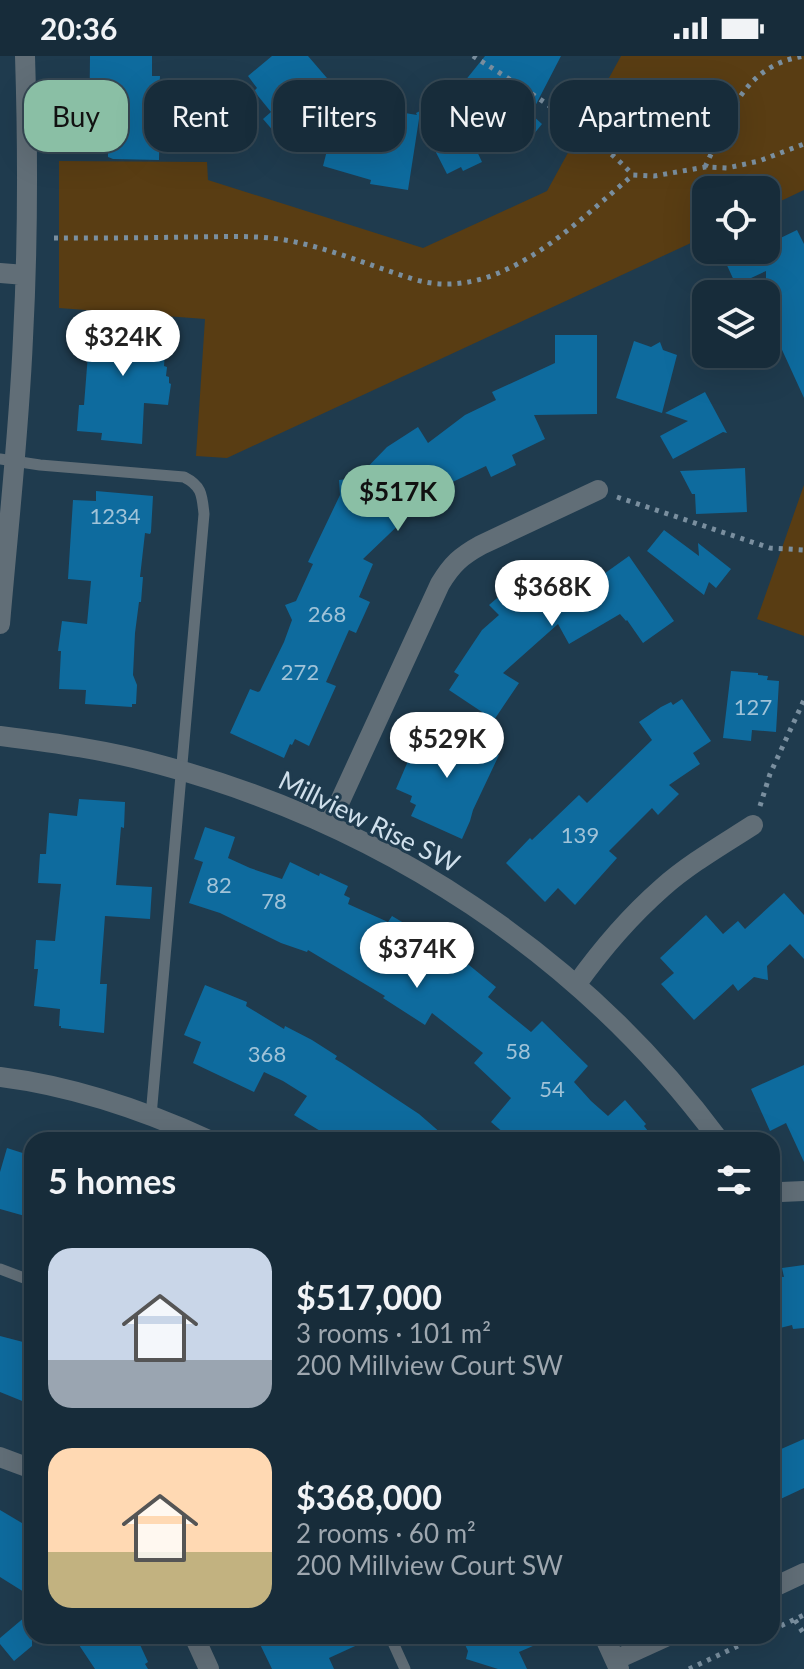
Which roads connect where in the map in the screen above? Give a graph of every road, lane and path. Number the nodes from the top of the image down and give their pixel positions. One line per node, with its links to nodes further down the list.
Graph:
1 (25, 56): 10 (street)
2 (473, 56): 7 (path)
3 (804, 56): 4 (path)
4 (788, 57): 6 (path)
5 (804, 144): 6 (path)
6 (705, 167): 7 (path)
7 (633, 175): 8 (path)
8 (54, 238)
9 (0, 273): 10 (street)
10 (25, 275): 11 (street)
11 (7, 459): 14 (street); 17 (lane)
12 (598, 490): 13 (path); 18 (street)
13 (804, 550)
14 (0, 624)
15 (804, 700): 19 (path)
16 (0, 736): 17 (street, Millview Rise SW)
17 (181, 771): 18 (street, Millview Rise SW); 22 (lane)
18 (329, 825): 20 (street, Millview Rise SW)
19 (753, 825): 20 (street)
20 (576, 985): 24 (street, Millview Rise SW)
21 (0, 1077): 22 (street)
22 (151, 1116): 23 (street)
23 (190, 1132)
24 (713, 1132)
25 (780, 1191): 26 (street)
26 (804, 1191)
27 (0, 1269): 28 (lane)
28 (24, 1278)
29 (0, 1457): 30 (street)
30 (24, 1466)
31 (803, 1577): 32 (street)
32 (780, 1585)
33 (804, 1615): 34 (path)
34 (795, 1620): 35 (path); 36 (path)
35 (780, 1627)
36 (804, 1634)
37 (198, 1644): 43 (street)
38 (394, 1644): 44 (lane)
39 (608, 1644): 42 (street)
40 (654, 1644): 42 (street)
41 (742, 1644): 45 (path)
42 (617, 1665)
43 (209, 1669)
44 (405, 1669)
45 (689, 1669)

